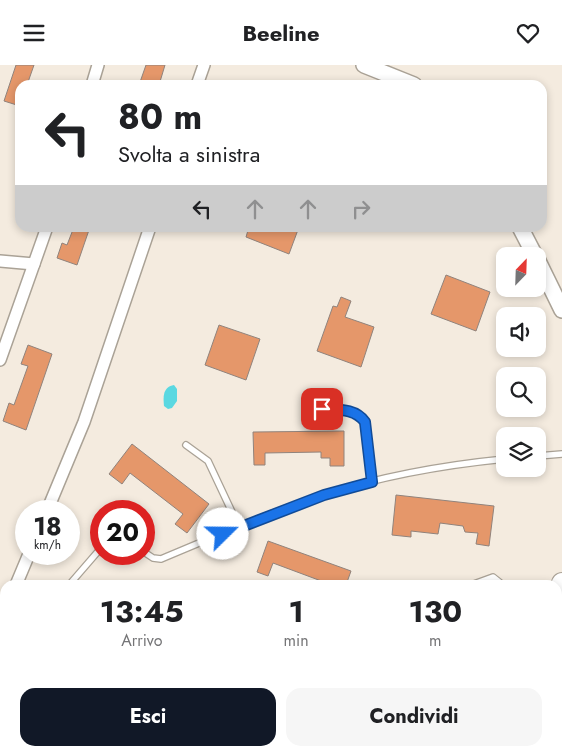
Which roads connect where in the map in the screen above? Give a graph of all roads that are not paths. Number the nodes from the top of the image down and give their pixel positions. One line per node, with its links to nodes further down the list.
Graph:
1 (98, 65): 4 (street)
2 (204, 65): 5 (street)
3 (364, 65): 6 (street)
4 (94, 80)
5 (200, 80)
6 (402, 80)
7 (45, 232): 12 (street)
8 (148, 232): 22 (street)
9 (523, 232): 10 (street)
10 (530, 247)
11 (0, 261): 12 (street)
12 (34, 265): 15 (street)
13 (546, 277): 14 (street)
14 (562, 310)
15 (0, 360)
16 (307, 408): 21 (lane)
17 (186, 445): 23 (lane)
18 (562, 454): 19 (lane)
19 (546, 455)
20 (496, 460): 21 (lane)
21 (372, 482): 23 (lane)
22 (52, 500)
23 (239, 527): 24 (lane)
24 (155, 558)
25 (90, 561): 28 (lane)
26 (24, 565): 27 (street)
27 (18, 580)
28 (73, 580)
29 (485, 580): 30 (lane)
30 (497, 580)

